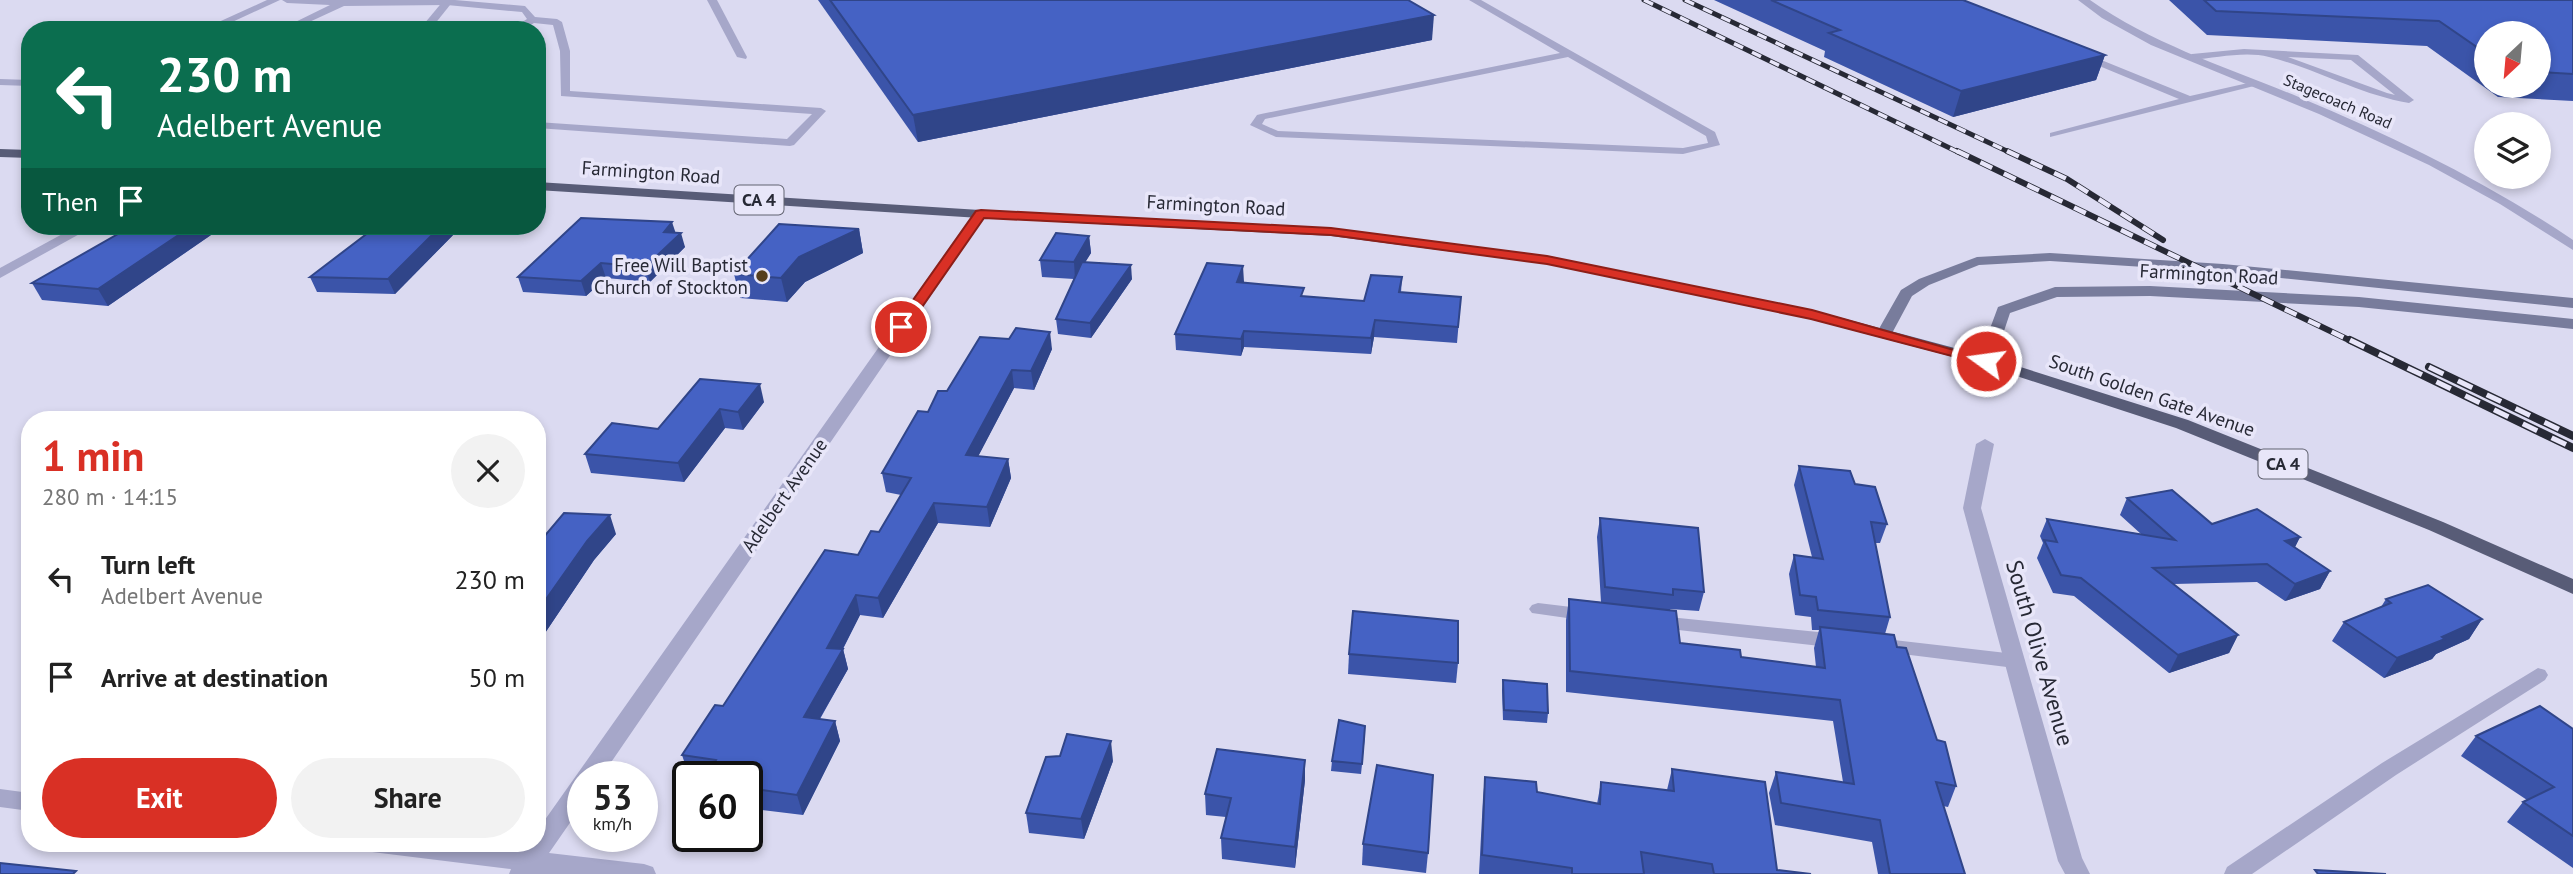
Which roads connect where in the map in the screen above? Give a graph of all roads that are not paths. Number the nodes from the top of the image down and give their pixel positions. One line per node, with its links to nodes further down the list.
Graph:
1 (275, 0): 9 (lane)
2 (287, 0): 7 (lane)
3 (712, 0): 17 (lane)
4 (1474, 0): 16 (lane)
5 (2083, 0): 18 (street, Stagecoach Road)
6 (448, 1): 7 (lane); 8 (lane); 11 (street)
7 (342, 3): 10 (lane)
8 (532, 20): 12 (lane)
9 (227, 21)
10 (303, 21)
11 (431, 21)
12 (544, 21)
13 (546, 21): 23 (lane)
14 (2075, 52): 22 (lane)
15 (2268, 53): 15 (lane); 18 (lane)
16 (1570, 54): 16 (lane)
17 (743, 57)
18 (2192, 57): 21 (street, Stagecoach Road)
19 (0, 82): 20 (lane)
20 (21, 83)
21 (2257, 84): 22 (lane); 30 (street, Stagecoach Road)
22 (2189, 99): 24 (lane)
23 (546, 126)
24 (2054, 135)
25 (0, 153): 26 (main road)
26 (21, 154)
27 (546, 187): 28 (main road, Farmington Road / CA 4)
28 (981, 214): 34 (main road, Farmington Road / CA 4); 43 (street, Adelbert Avenue)
29 (71, 235): 31 (street)
30 (2573, 246)
31 (0, 274)
32 (2573, 303): 34 (main road, Farmington Road)
33 (2573, 324): 35 (main road, Farmington Road)
34 (1884, 334): 35 (main road, Farmington Road / CA 4)
35 (1986, 361): 37 (main road, South Golden Gate Avenue / CA 4)
36 (1985, 444): 41 (street, South Olive Avenue)
37 (2573, 587)
38 (1538, 609): 39 (lane)
39 (1602, 616)
40 (1641, 620): 41 (lane)
41 (2015, 661): 52 (street, South Olive Avenue)
42 (2538, 675): 53 (lane)
43 (599, 761)
44 (0, 798): 45 (street)
45 (21, 801)
46 (567, 808): 47 (street)
47 (546, 838)
48 (424, 852): 50 (street)
49 (536, 852): 50 (street)
50 (525, 868): 51 (street)
51 (645, 874)
52 (2078, 874)
53 (2235, 874)

